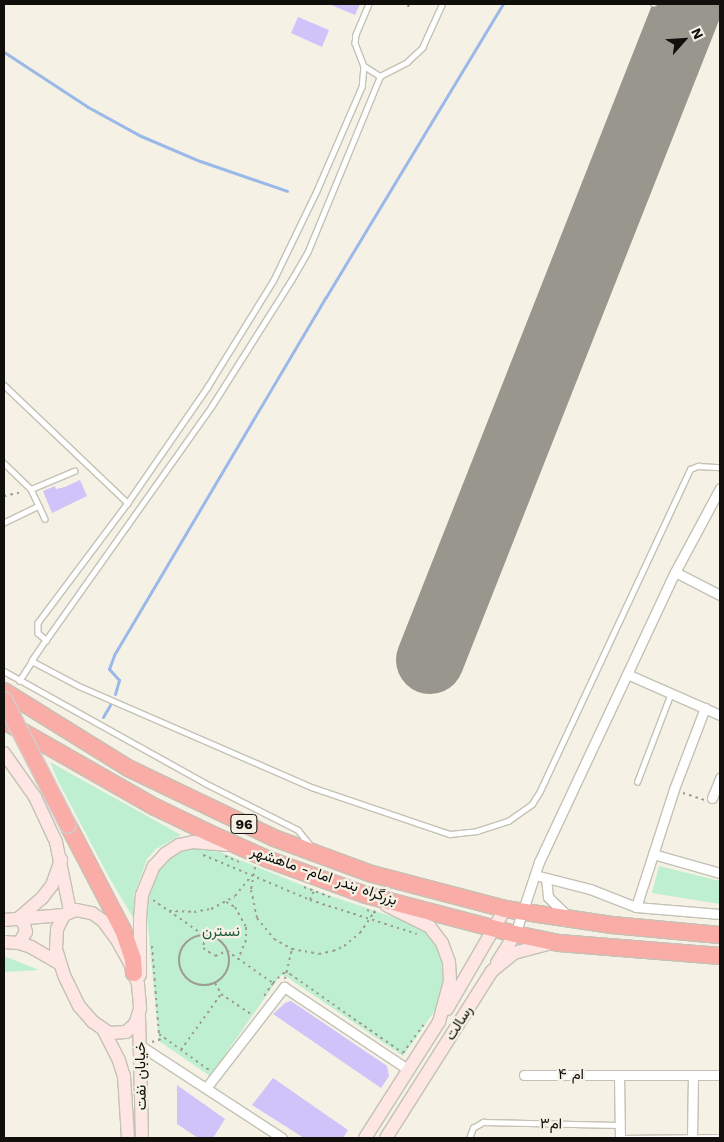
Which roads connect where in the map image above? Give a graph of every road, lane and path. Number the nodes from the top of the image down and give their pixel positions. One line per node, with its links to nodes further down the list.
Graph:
1 (369, 4): 5 (lane)
2 (410, 4): 4 (path)
3 (442, 4): 6 (lane)
4 (408, 7)
5 (364, 66): 6 (lane); 14 (lane)
6 (380, 76): 20 (lane)
7 (4, 385): 14 (lane)
8 (4, 463): 12 (lane)
9 (720, 467): 21 (lane)
10 (74, 471): 12 (lane)
11 (720, 488): 18 (street)
12 (31, 489): 13 (path); 15 (lane)
13 (4, 496)
14 (128, 503): 20 (lane)
15 (39, 506): 16 (lane); 17 (lane)
16 (45, 519)
17 (4, 522)
18 (675, 572): 19 (street); 23 (street)
19 (720, 595)
20 (46, 640): 21 (lane)
21 (32, 661): 24 (lane)
22 (4, 671): 24 (lane)
23 (628, 674): 26 (street); 44 (street)
24 (19, 682): 39 (lane)
25 (4, 691): 39 (highway, 96)
26 (671, 693): 28 (street); 33 (lane)
27 (4, 700): 74 (highway, bridge)
28 (705, 708): 29 (street); 34 (street)
29 (720, 715)
30 (4, 720): 36 (highway, بزرگراه بندر امام- ماهشهر / 96)
31 (4, 752): 41 (main road)
32 (720, 778): 35 (street)
33 (637, 782)
34 (674, 789): 35 (path); 38 (street)
35 (712, 798)
36 (243, 848): 40 (highway, بزرگراه بندر امام- ماهشهر / 96); 80 (main road, خیابان نفت)
37 (201, 854): 43 (path)
38 (653, 854): 42 (street); 49 (street)
39 (318, 855): 50 (highway, 96)
40 (261, 856): 43 (path); 46 (highway, بزرگراه بندر امام- ماهشهر / 96)
41 (61, 860): 53 (main road); 55 (main road)
42 (720, 873)
43 (252, 875): 47 (path); 58 (path); 68 (path)
44 (535, 875): 45 (street); 52 (street)
45 (546, 878): 49 (street); 56 (street)
46 (373, 898): 58 (path); 59 (highway, بزرگراه بندر امام- ماهشهر / 96); 85 (main road, رسالت)
47 (226, 902): 51 (path); 71 (path)
48 (151, 907): 51 (path)
49 (636, 907): 54 (street)
50 (506, 908): 52 (highway, 96); 59 (main road, رسالت)
51 (169, 911): 63 (path)
52 (522, 911): 56 (highway, 96); 61 (street)
53 (67, 913): 55 (main road); 72 (main road); 74 (main road)
54 (720, 914)
55 (19, 918): 57 (main road); 67 (main road)
56 (572, 919): 62 (highway, 96)
57 (4, 920)
58 (370, 920): 60 (path); 68 (path)
59 (493, 928): 61 (highway, 96); 85 (main road, رسالت)
60 (417, 934)
61 (515, 934): 66 (highway, 96); 73 (main road)
62 (720, 935)
63 (205, 936): 69 (path); 69 (path); 76 (path)
64 (152, 940): 88 (path)
65 (4, 942): 67 (main road)
66 (559, 942): 70 (highway, 96); 73 (main road, رسالت)
67 (19, 943): 72 (main road)
68 (292, 949): 75 (path)
69 (227, 951): 71 (path); 76 (path)
70 (720, 956)
71 (238, 959): 77 (path)
72 (60, 964): 86 (main road)
73 (492, 971): 102 (main road, رسالت)
74 (134, 973): 80 (main road)
75 (285, 973): 77 (path); 78 (path); 84 (path)
76 (215, 983): 79 (path)
77 (273, 983): 81 (path)
78 (284, 987): 89 (street); 95 (street)
79 (221, 994): 83 (path); 88 (path)
80 (140, 995): 82 (main road, خیابان نفت)
81 (262, 999)
82 (139, 1014): 86 (main road); 87 (main road, خیابان نفت)
83 (251, 1014)
84 (425, 1021)
85 (439, 1022): 89 (main road, رسالت)
86 (104, 1031): 98 (main road, خیابان نفت)
87 (141, 1046): 95 (street); 99 (main road, خیابان نفت)
88 (181, 1050): 90 (path)
89 (409, 1070): 101 (main road, رسالت)
90 (211, 1071)
91 (524, 1075): 92 (street, ام ۴)
92 (619, 1075): 93 (street, ام ۴); 96 (street)
93 (693, 1075): 94 (street, ام ۴); 105 (street)
94 (720, 1075)
95 (206, 1088): 100 (street)
96 (619, 1125): 103 (lane, ام۳); 104 (street)
97 (720, 1137): 105 (lane)
98 (128, 1138)
99 (142, 1138)
100 (282, 1138)
101 (365, 1138)
102 (386, 1138)
103 (469, 1138)
104 (620, 1138): 105 (lane)
105 (692, 1138)

